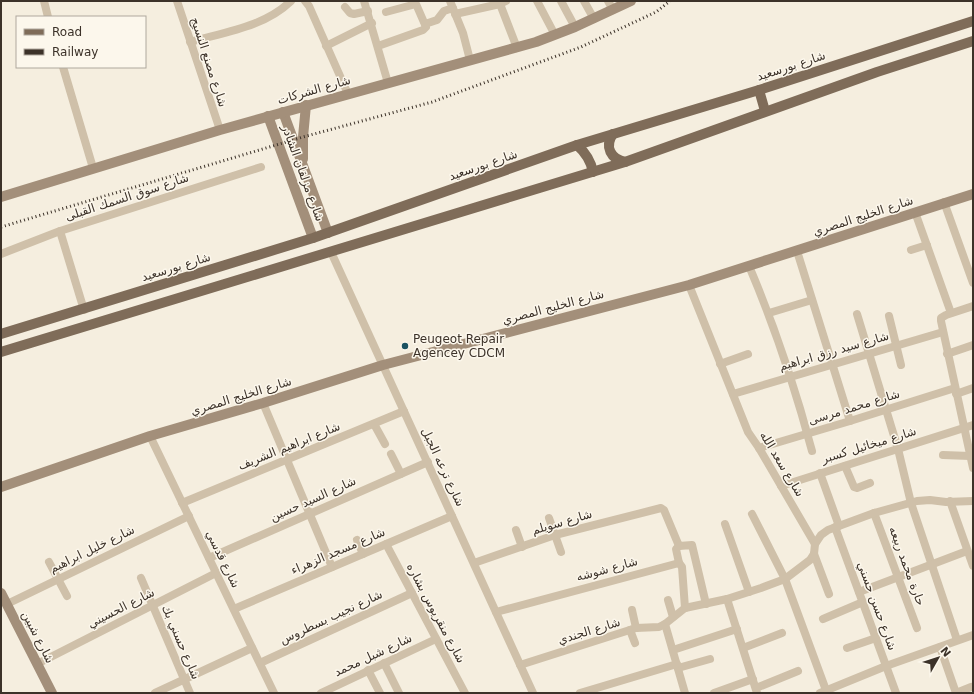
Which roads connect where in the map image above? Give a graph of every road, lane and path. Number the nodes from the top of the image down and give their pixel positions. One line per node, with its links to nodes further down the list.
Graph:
1 (44, 1): 17 (street)
2 (177, 1): 25 (street, شارع مصنع النسيج)
3 (291, 1): 25 (street)
4 (305, 1): 26 (street)
5 (364, 1): 15 (street)
6 (537, 1): 23 (street)
7 (561, 1): 22 (street)
8 (584, 1): 18 (street)
9 (631, 1): 12 (street, شارع الشركات)
10 (503, 2): 14 (street); 28 (street)
11 (412, 3): 16 (street); 21 (street)
12 (611, 5): 18 (street, شارع الشركات)
13 (345, 7): 15 (street)
14 (453, 8): 21 (street); 29 (street)
15 (368, 10): 20 (street)
16 (386, 12)
17 (48, 16)
18 (594, 19): 22 (street, شارع الشركات)
19 (973, 21): 32 (main road, شارع بورسعيد)
20 (372, 23): 26 (street); 27 (street)
21 (424, 24): 27 (street)
22 (575, 27): 23 (street, شارع الشركات)
23 (555, 35): 28 (street, شارع الشركات)
24 (973, 41): 35 (main road)
25 (190, 42): 38 (street, شارع مصنع النسيج)
26 (326, 46): 33 (street)
27 (378, 46): 31 (street)
28 (517, 48): 29 (street, شارع الشركات)
29 (470, 60): 31 (street, شارع الشركات)
30 (63, 68): 44 (street)
31 (388, 83): 33 (street, شارع الشركات)
32 (759, 90): 35 (main road); 39 (main road, شارع بورسعيد)
33 (348, 94): 34 (street, شارع الشركات)
34 (306, 105): 36 (street, شارع الشركات); 42 (street)
35 (765, 111): 41 (main road)
36 (283, 112): 37 (street, شارع الشركات); 42 (street, شارع مزلقان الشادر)
37 (268, 116): 38 (street, شارع الشركات); 49 (street, شارع مزلقان الشادر)
38 (220, 130): 44 (street, شارع الشركات)
39 (612, 134): 40 (main road, شارع بورسعيد); 41 (main road)
40 (577, 145): 45 (main road); 53 (main road, شارع بورسعيد)
41 (625, 162): 45 (main road)
42 (302, 165): 46 (street, شارع مزلقان الشادر)
43 (261, 167): 52 (street, شارع سوق السمك القبلى)
44 (93, 168): 48 (street, شارع الشركات)
45 (593, 172): 58 (main road)
46 (312, 192): 49 (street); 53 (street, شارع مزلقان الشادر)
47 (973, 194): 50 (street, شارع الخليج المصري)
48 (1, 197)
49 (298, 197): 54 (street, شارع مزلقان الشادر)
50 (944, 202): 51 (street, شارع الخليج المصري); 61 (street)
51 (915, 212): 55 (street); 57 (street, شارع الخليج المصري)
52 (60, 231): 59 (street, شارع سوق السمك القبلى); 66 (street)
53 (328, 233): 54 (main road, شارع بورسعيد)
54 (314, 238): 66 (main road, شارع بورسعيد)
55 (926, 245): 56 (street); 69 (street)
56 (911, 250)
57 (797, 251): 60 (street, شارع الخليج المصري); 64 (street)
58 (331, 252): 75 (main road); 81 (street, شارع ترعه الجبل)
59 (1, 254)
60 (749, 266): 63 (street, شارع الخليج المصري); 67 (street)
61 (971, 270): 62 (street)
62 (973, 284)
63 (689, 285): 79 (street, شارع سعد الله); 81 (street, شارع الخليج المصري)
64 (812, 300): 67 (street); 80 (street)
65 (973, 306): 69 (street)
66 (84, 310): 72 (main road, شارع بورسعيد)
67 (769, 313): 83 (street)
68 (857, 314): 77 (street)
69 (948, 314): 71 (street)
70 (889, 316): 74 (street)
71 (943, 332): 74 (street, شارع سيد رزق ابراهيم); 78 (street)
72 (1, 334)
73 (973, 345): 78 (street)
74 (896, 346): 77 (street, شارع سيد رزق ابراهيم); 82 (street)
75 (1, 352)
76 (748, 354): 79 (street)
77 (869, 354): 80 (street, شارع سيد رزق ابراهيم); 88 (street)
78 (947, 354): 85 (street)
79 (720, 364): 86 (street, شارع سعد الله)
80 (833, 364): 83 (street, شارع سيد رزق ابراهيم); 90 (street)
81 (383, 365): 87 (street, شارع الخليج المصري); 89 (street, شارع ترعه الجبل)
82 (901, 365)
83 (791, 377): 86 (street, شارع سيد رزق ابراهيم); 94 (street)
84 (973, 388): 85 (street, شارع محمد مرسى)
85 (956, 391): 88 (street, شارع محمد مرسى); 93 (street)
86 (733, 394): 97 (street, شارع سعد الله)
87 (263, 403): 95 (street, شارع الخليج المصري); 103 (street)
88 (886, 409): 90 (street, شارع محمد مرسى); 98 (street)
89 (404, 411): 91 (street, شارع ابراهيم الشريف); 104 (street, شارع ترعه الجبل)
90 (850, 421): 94 (street, شارع محمد مرسى)
91 (374, 424): 96 (street); 103 (street, شارع ابراهيم الشريف)
92 (973, 425): 93 (street, شارع ميخائيل كسبر)
93 (964, 428): 98 (street, شارع ميخائيل كسبر); 102 (street)
94 (808, 433): 97 (street, شارع محمد مرسى); 99 (street)
95 (150, 436): 111 (street, شارع الخليج المصري); 114 (street, شارع قدسي)
96 (385, 444)
97 (759, 448): 110 (street, شارع سعد الله)
98 (898, 449): 105 (street, شارع ميخائيل كسبر); 115 (street)
99 (812, 451)
100 (391, 454): 108 (street)
101 (943, 455): 102 (street)
102 (970, 456): 106 (street)
103 (287, 460): 114 (street, شارع ابراهيم الشريف); 117 (street)
104 (428, 462): 108 (street, شارع السيد حسين); 120 (street, شارع ترعه الجبل)
105 (845, 466): 107 (street, شارع ميخائيل كسبر); 109 (street)
106 (973, 466)
107 (820, 473): 110 (street, شارع ميخائيل كسبر); 123 (street, شارع حسن حسني)
108 (401, 474): 117 (street, شارع السيد حسين)
109 (870, 483)
110 (781, 486): 128 (street, شارع سعد الله)
111 (1, 487)
112 (973, 501): 113 (street)
113 (950, 502): 115 (street); 131 (street)
114 (182, 503): 119 (street, شارع قدسي)
115 (911, 503): 116 (street); 139 (street)
116 (874, 513): 123 (street); 143 (street, حارة محمد ربيعه)
117 (309, 514): 135 (street, شارع السيد حسين); 141 (street)
118 (752, 514): 146 (street)
119 (189, 516): 135 (street, شارع قدسي); 145 (street, شارع خليل ابراهيم)
120 (452, 516): 127 (street, شارع مسجد الزهراء); 137 (street, شارع ترعه الجبل)
121 (549, 518): 125 (street)
122 (725, 524): 147 (street)
123 (837, 526): 128 (street); 148 (street, شارع حسن حسني)
124 (516, 530): 129 (street)
125 (555, 535): 129 (street, شارع سويلم); 130 (street, شارع سويلم); 132 (street)
126 (357, 540): 133 (street)
127 (386, 544): 133 (street, شارع مسجد الزهراء); 149 (street, شارع منقريوس بشاره)
128 (815, 544): 134 (street)
129 (522, 546): 137 (street, شارع سويلم)
130 (679, 546): 138 (street); 156 (street)
131 (967, 551): 139 (street); 140 (street)
132 (561, 552)
133 (363, 554): 141 (street, شارع مسجد الزهراء)
134 (814, 554): 146 (street); 150 (street)
135 (209, 558): 142 (street, شارع قدسي)
136 (49, 562): 145 (street)
137 (474, 563): 161 (street, شارع ترعه الجبل)
138 (679, 563): 158 (street); 161 (street, شارع شوشه)
139 (931, 564): 143 (street); 172 (street)
140 (973, 566)
141 (332, 567): 159 (street, شارع مسجد الزهراء)
142 (216, 573): 157 (street, شارع الحسيني); 159 (street, شارع قدسي)
143 (898, 577): 148 (street); 165 (street, حارة محمد ربيعه)
144 (142, 578): 157 (street, شارع حسني بك)
145 (58, 579): 151 (street); 152 (street, شارع خليل ابراهيم)
146 (785, 579): 147 (street); 193 (street)
147 (748, 592): 153 (street)
148 (859, 592): 155 (street, شارع حسن حسني)
149 (412, 593): 171 (street, شارع منقريوس بشاره); 182 (street, شارع نجيب بسطروس)
150 (829, 594)
151 (67, 596)
152 (3, 597): 181 (street, شارع شبين)
153 (727, 599): 156 (street); 167 (street)
154 (668, 600): 162 (street)
155 (863, 602): 163 (street); 170 (street, شارع حسن حسني)
156 (706, 604): 158 (street)
157 (153, 605): 181 (street, شارع الحسيني); 188 (street, شارع حسني بك)
158 (685, 608): 162 (street)
159 (234, 609): 175 (street, شارع قدسي)
160 (632, 610): 166 (street)
161 (496, 612): 183 (street, شارع ترعه الجبل)
162 (673, 617): 164 (street)
163 (823, 619)
164 (666, 624): 166 (street, شارع الجندي); 178 (street)
165 (917, 628)
166 (633, 629): 173 (street); 183 (street, شارع الجندي)
167 (737, 629): 176 (street); 178 (street)
168 (782, 633): 176 (street)
169 (973, 635): 172 (street)
170 (876, 638): 177 (street); 185 (street, شارع حسن حسني)
171 (436, 639): 180 (street, شارع شبل محمد); 201 (street, شارع منقريوس بشاره)
172 (957, 640): 174 (street)
173 (634, 643)
174 (940, 647): 185 (street); 207 (street)
175 (252, 648): 182 (street, شارع قدسي); 188 (street)
176 (743, 648): 189 (street)
177 (847, 648)
178 (673, 650): 184 (street)
179 (710, 659): 184 (street)
180 (384, 663): 186 (street, شارع شبل محمد); 200 (street)
181 (37, 664): 194 (street, شارع شبين)
182 (260, 664): 197 (street, شارع قدسي)
183 (520, 665): 202 (street, شارع ترعه الجبل)
184 (678, 666): 203 (street); 204 (street)
185 (886, 666): 193 (street); 206 (street, شارع حسن حسني)
186 (368, 670): 191 (street, شارع شبل محمد); 199 (street)
187 (798, 671): 192 (street)
188 (184, 679): 195 (street); 196 (street, شارع حسني بك)
189 (753, 679): 192 (street); 205 (street)
190 (971, 687): 207 (street)
191 (336, 690): 198 (street, شارع شبل محمد)
192 (757, 690)
193 (824, 692)
194 (52, 693)
195 (154, 693)
196 (190, 693)
197 (274, 693)
198 (321, 693)
199 (380, 693)
200 (399, 693)
201 (465, 693)
202 (533, 693)
203 (580, 693)
204 (685, 693)
205 (714, 693)
206 (896, 693)
207 (956, 693)

